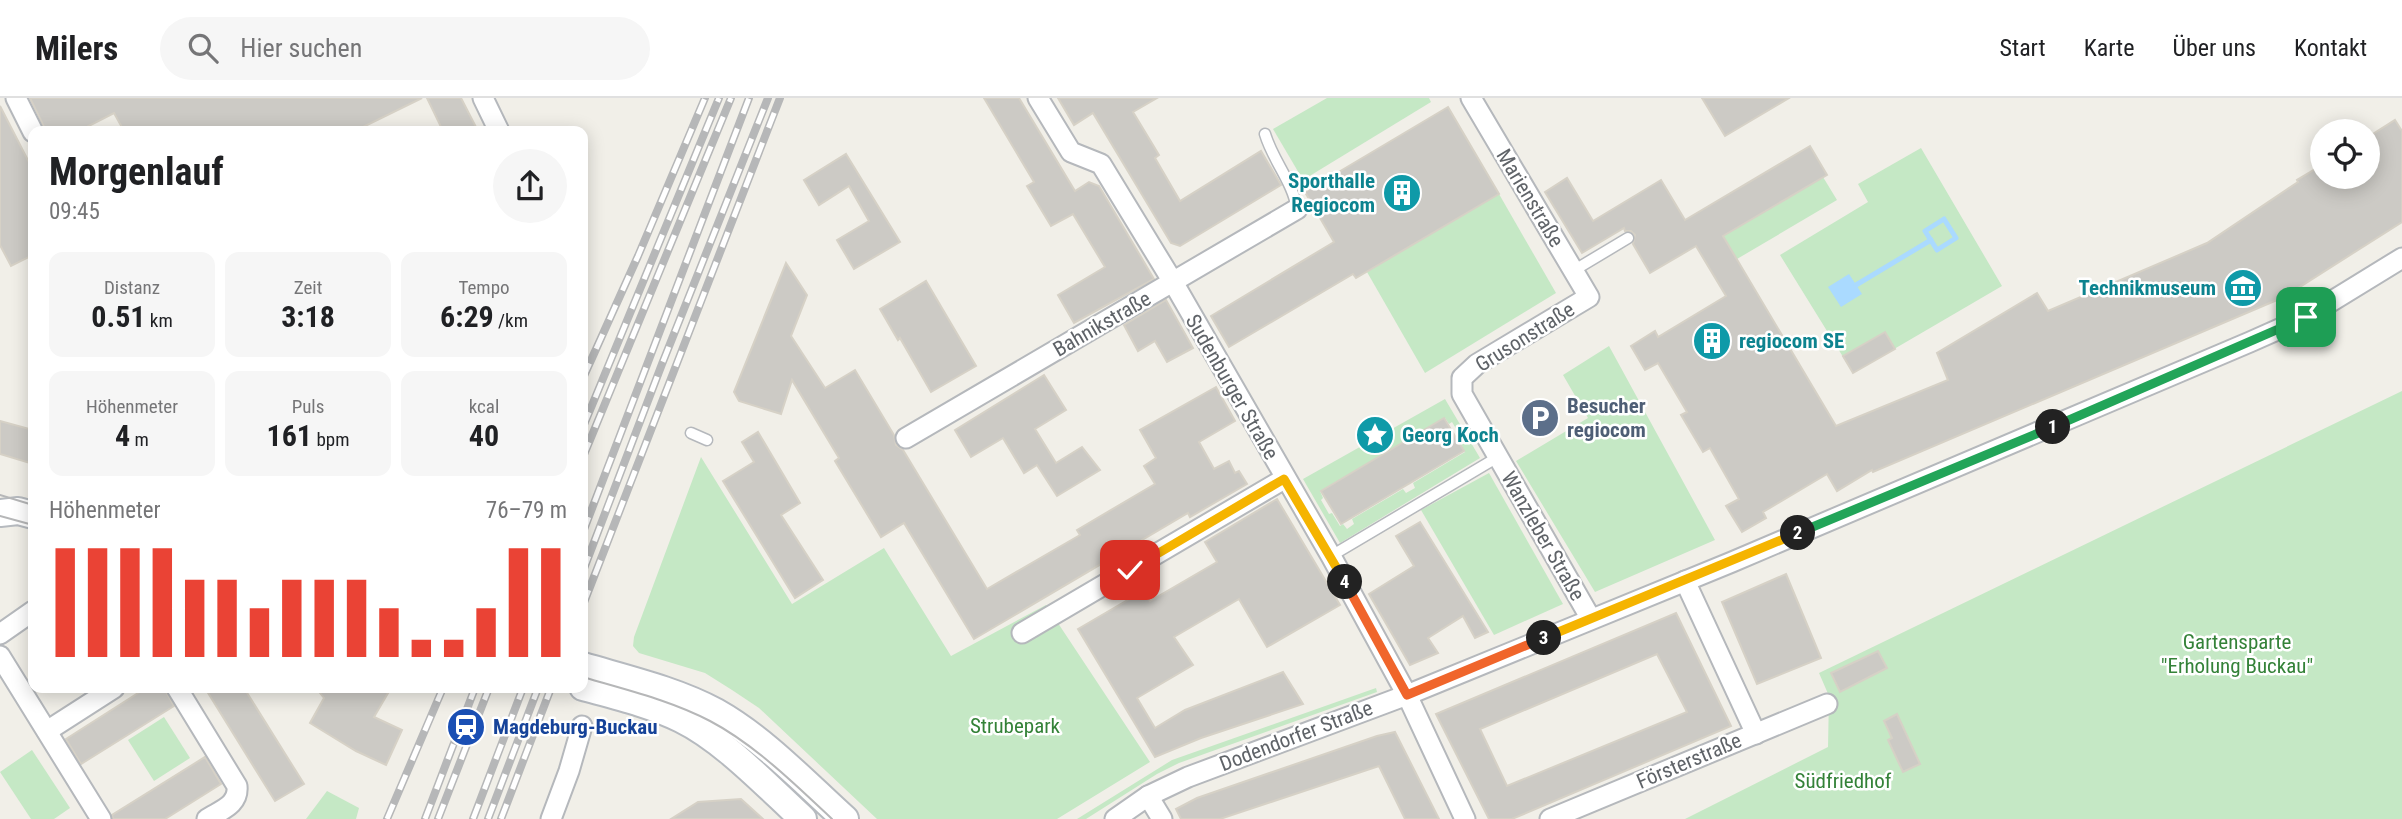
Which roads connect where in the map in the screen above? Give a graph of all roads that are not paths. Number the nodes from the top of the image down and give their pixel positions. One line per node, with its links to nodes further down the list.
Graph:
1 (16, 98): 5 (street)
2 (483, 98): 6 (street)
3 (1038, 98): 12 (street, Sudenburger Straße)
4 (1471, 98): 11 (street, Marienstraße)
5 (30, 126)
6 (497, 126)
7 (1265, 134): 8 (lane)
8 (1297, 209): 12 (street, Bahnikstraße)
9 (1628, 238): 11 (lane)
10 (2402, 258): 21 (street, Dodendorfer Straße)
11 (1573, 271): 13 (street, Marienstraße)
12 (1172, 282): 16 (street, Bahnikstraße); 19 (street, Sudenburger Straße)
13 (1589, 297): 14 (street, Grusonstraße)
14 (1462, 378): 18 (street, Wanzleber Straße)
15 (691, 433): 17 (lane)
16 (906, 438)
17 (708, 440)
18 (1498, 457): 20 (lane); 23 (street, Wanzleber Straße)
19 (1284, 479): 20 (street, Sudenburger Straße); 25 (street)
20 (1331, 556): 31 (street, Sudenburger Straße)
21 (1685, 582): 23 (street, Dodendorfer Straße); 35 (street)
22 (28, 614): 24 (street)
23 (1591, 619): 31 (street, Dodendorfer Straße)
24 (0, 634)
25 (1022, 634)
26 (0, 656): 34 (street)
27 (588, 668): 41 (main road)
28 (588, 689): 40 (main road)
29 (106, 693): 34 (street)
30 (180, 693): 38 (street)
31 (1407, 695): 36 (street, Dodendorfer Straße); 44 (street, Sudenburger Straße)
32 (1827, 704): 35 (street, Försterstraße)
33 (582, 726): 39 (street)
34 (47, 731): 37 (street)
35 (1756, 733): 45 (street, Försterstraße)
36 (1148, 796): 42 (street, Dodendorfer Straße); 43 (street)
37 (102, 819)
38 (207, 819)
39 (551, 819)
40 (803, 819)
41 (845, 819)
42 (1115, 819)
43 (1162, 819)
44 (1465, 819)
45 (1550, 819)

